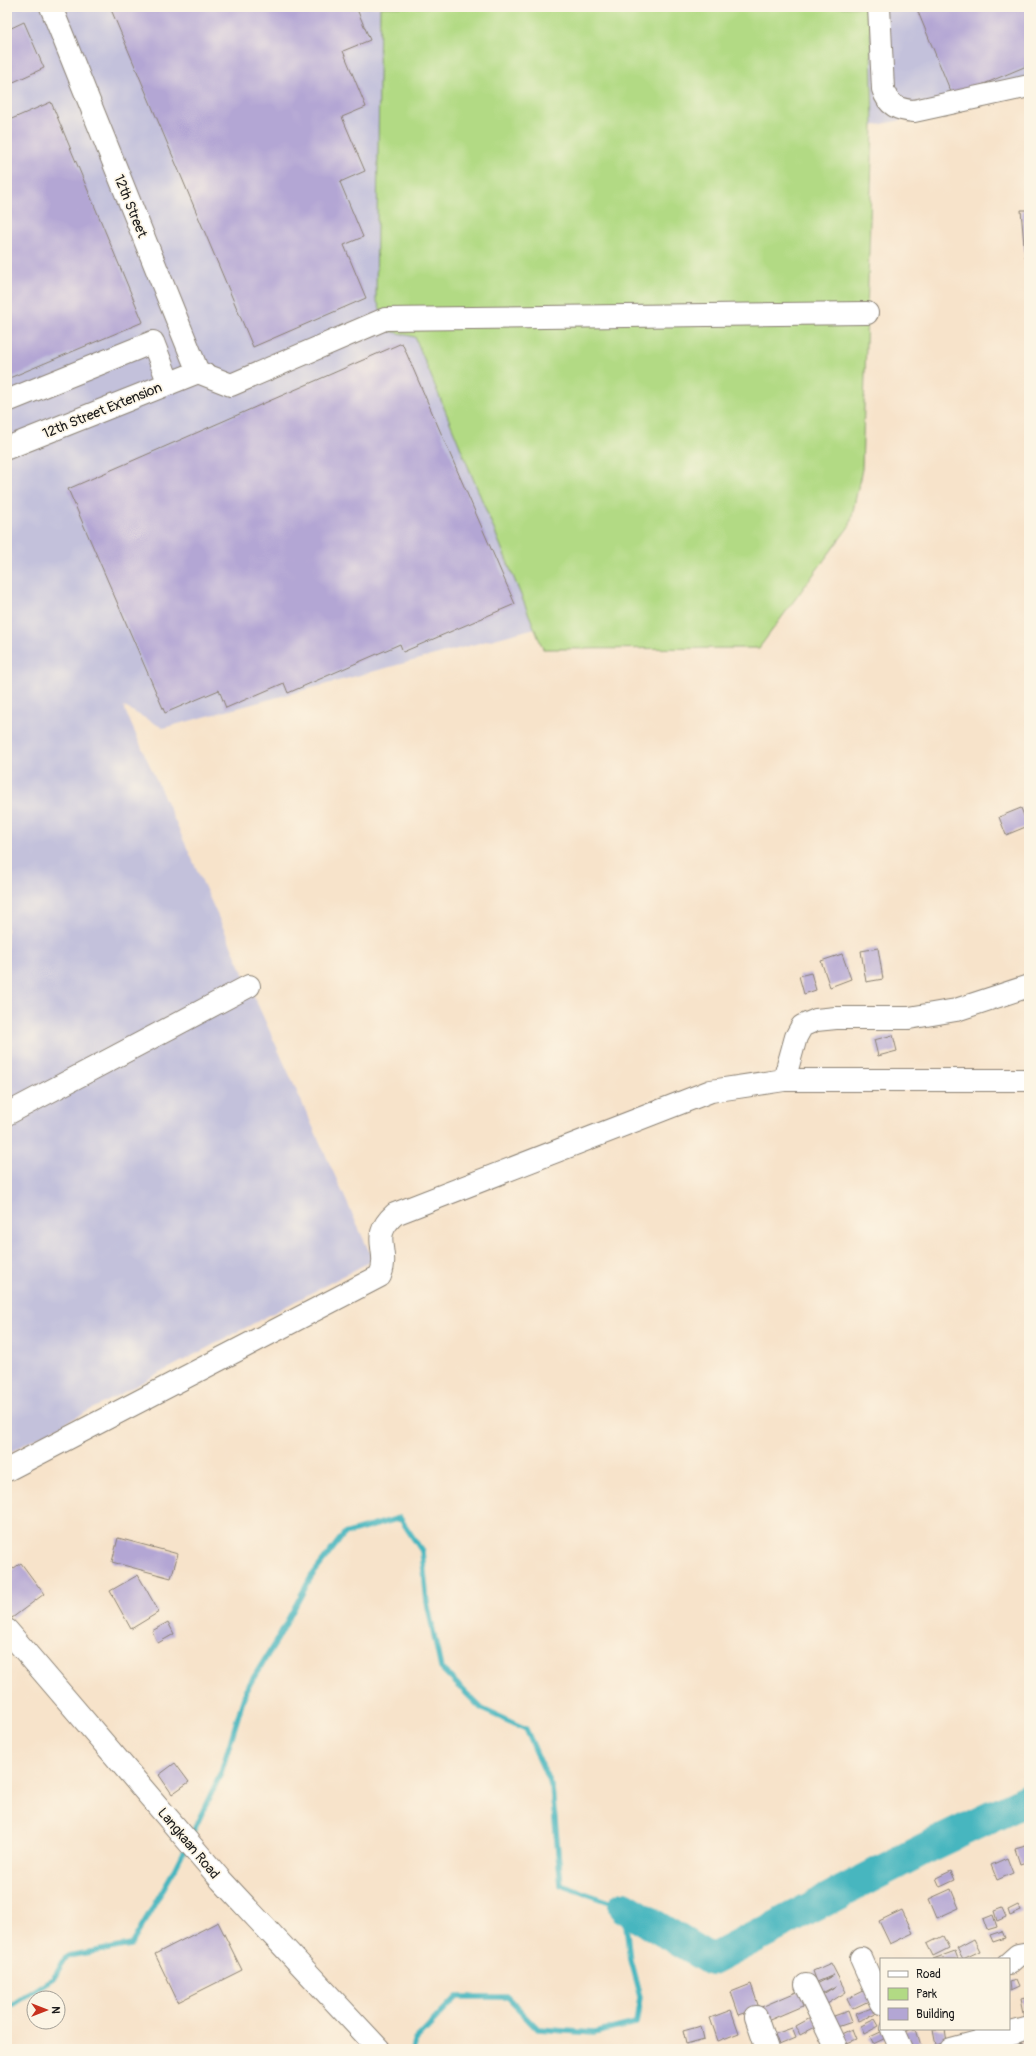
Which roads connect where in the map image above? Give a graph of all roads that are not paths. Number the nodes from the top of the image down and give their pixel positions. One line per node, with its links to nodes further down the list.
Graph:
1 (51, 7): 5 (street, 12th Street)
2 (879, 7): 3 (street)
3 (1029, 86)
4 (867, 313): 5 (street)
5 (198, 372): 6 (street, 12th Street Extension)
6 (169, 384): 7 (street); 8 (street, 12th Street Extension)
7 (7, 401)
8 (7, 448)
9 (249, 986): 13 (street)
10 (1029, 986): 11 (street)
11 (784, 1080): 12 (street); 14 (street)
12 (1029, 1080)
13 (7, 1114)
14 (7, 1470)
15 (7, 1630): 24 (street, Langkaan Road)
16 (1029, 1953): 18 (street)
17 (861, 1958): 20 (street)
18 (1010, 1962)
19 (806, 1985): 26 (street)
20 (880, 2001)
21 (756, 2017): 25 (street)
22 (1029, 2028): 28 (street)
23 (892, 2030): 27 (street)
24 (379, 2049)
25 (766, 2049)
26 (837, 2049)
27 (901, 2049)
28 (951, 2049)

